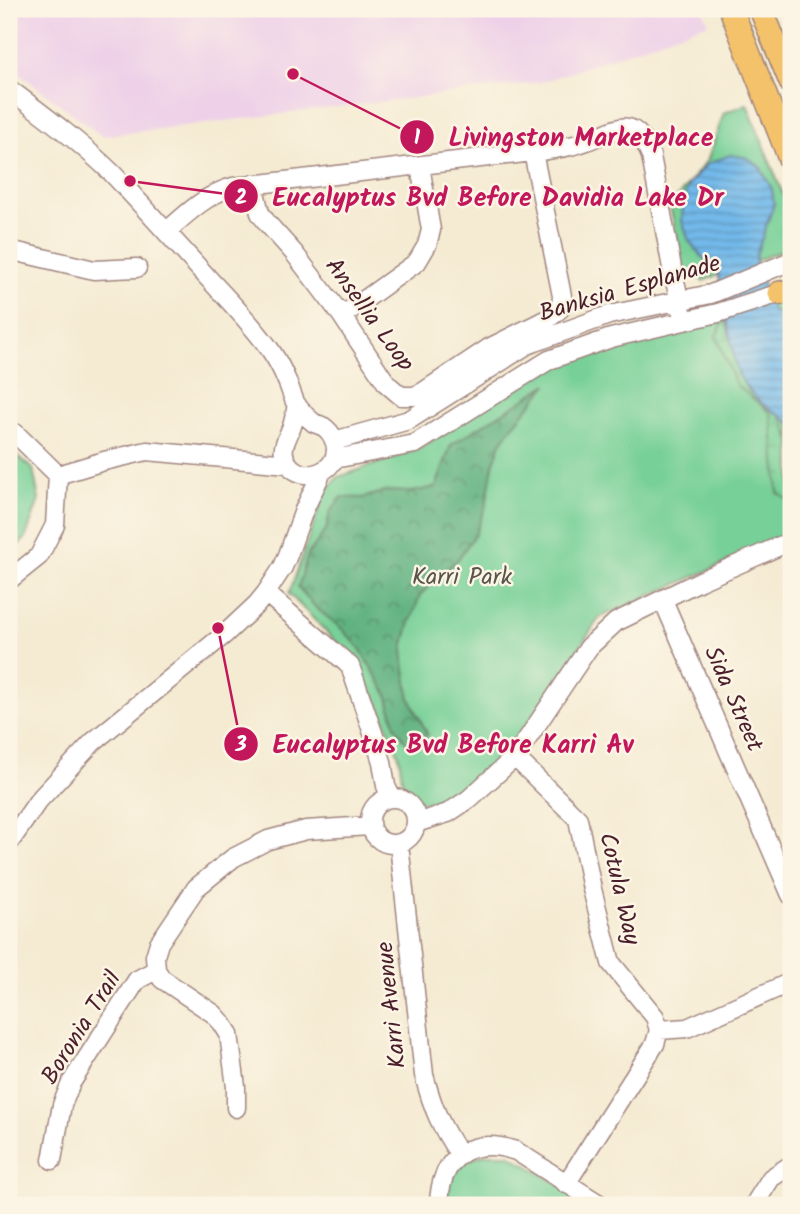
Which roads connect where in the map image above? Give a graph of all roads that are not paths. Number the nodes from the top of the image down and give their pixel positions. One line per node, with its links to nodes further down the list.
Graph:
1 (732, 9): 6 (main road)
2 (761, 9): 3 (main road)
3 (791, 82)
4 (9, 89): 9 (street)
5 (533, 152): 7 (street); 14 (street); 15 (street, Ansellia Loop)
6 (791, 161)
7 (419, 166): 8 (street); 15 (street)
8 (253, 184): 9 (street); 15 (street, Ansellia Loop)
9 (166, 232): 17 (street)
10 (9, 250): 12 (street)
11 (791, 261): 14 (street, Banksia Esplanade)
12 (137, 268)
13 (786, 292): 16 (street, Banksia Esplanade)
14 (679, 302): 16 (street); 21 (street, Banksia Esplanade)
15 (342, 316)
16 (684, 320): 21 (street, Banksia Esplanade)
17 (297, 405): 18 (street); 20 (street)
18 (315, 423): 20 (street); 21 (street)
19 (9, 432): 22 (street)
20 (289, 453): 21 (street); 22 (street); 23 (street)
21 (330, 457): 23 (street)
22 (58, 475): 25 (street)
23 (304, 510): 26 (street)
24 (791, 541): 27 (street)
25 (9, 580)
26 (266, 593): 29 (street); 32 (street)
27 (663, 600): 28 (street); 34 (street, Sida Street)
28 (515, 757): 30 (street); 37 (street, Cotula Way)
29 (391, 797): 30 (street); 31 (street)
30 (416, 823): 33 (street)
31 (370, 826): 33 (street); 35 (street)
32 (9, 843)
33 (399, 844): 39 (street, Karri Avenue)
34 (791, 895)
35 (156, 970): 38 (street); 40 (street, Boronia Trail)
36 (791, 982): 37 (street)
37 (659, 1030): 42 (street)
38 (236, 1108)
39 (459, 1154): 42 (street); 43 (street)
40 (52, 1160)
41 (791, 1165): 45 (street)
42 (566, 1184): 44 (street)
43 (439, 1205)
44 (601, 1205)
45 (754, 1205)

